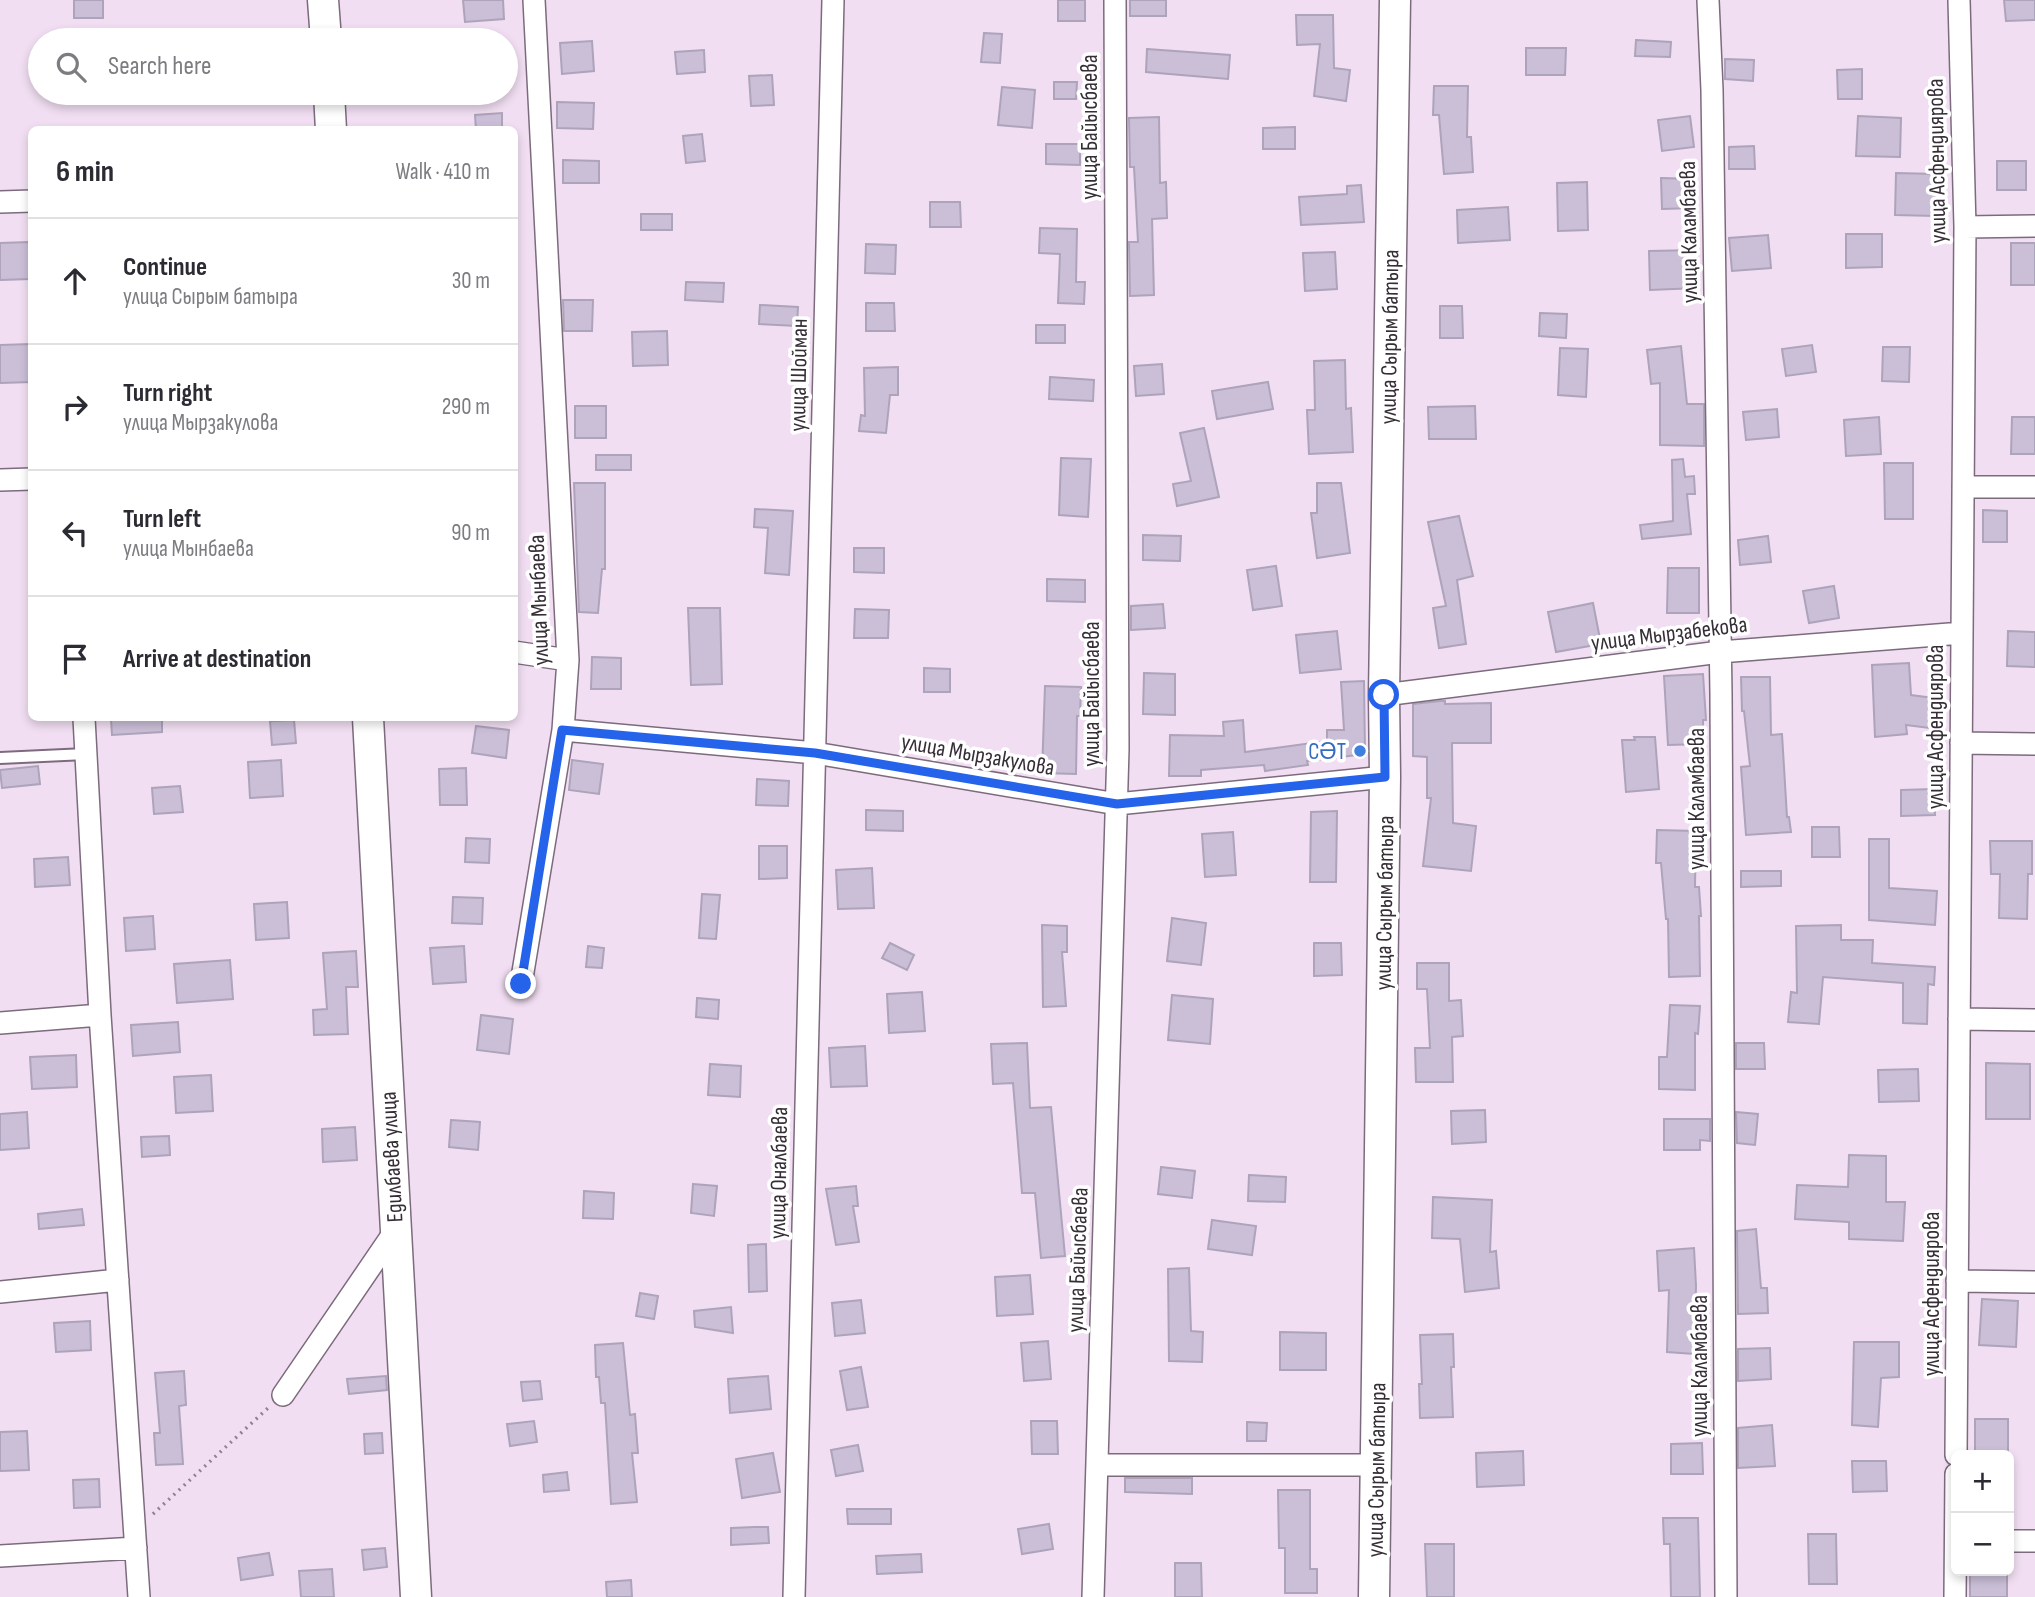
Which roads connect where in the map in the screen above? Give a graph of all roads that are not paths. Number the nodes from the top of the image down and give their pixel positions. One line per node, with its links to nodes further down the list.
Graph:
1 (323, 0): 8 (street)
2 (534, 0): 22 (street, улица Мынбаева)
3 (833, 0): 29 (street, улица Шойман)
4 (1115, 0): 33 (street, улица Байысбаева)
5 (1395, 0): 23 (street, улица Сырым батыра)
6 (1708, 0): 20 (street, улица Каламбаева)
7 (1959, 0): 14 (street, улица Асфендиярова)
8 (325, 28)
9 (330, 105): 10 (street)
10 (331, 126)
11 (28, 201): 12 (street)
12 (0, 202)
13 (2035, 226): 14 (street)
14 (1965, 227): 17 (street, улица Асфендиярова)
15 (28, 479): 16 (street)
16 (0, 480)
17 (1963, 486): 18 (street); 19 (street, улица Асфендиярова)
18 (2035, 486)
19 (1962, 633): 20 (street, улица Мырзабекова); 27 (street, улица Асфендиярова)
20 (1720, 652): 23 (street, улица Мырзабекова); 58 (street, улица Каламбаева)
21 (518, 653): 22 (street)
22 (568, 660): 26 (street, улица Мынбаева)
23 (1384, 695): 32 (street, улица Сырым батыра)
24 (84, 721): 30 (street)
25 (368, 721): 39 (street, Едилбаева улица)
26 (562, 730): 29 (street, улица Мырзакулова); 34 (street, улица Мынбаева)
27 (1961, 743): 28 (street); 36 (street, улица Асфендиярова)
28 (2035, 744)
29 (815, 752): 33 (street, улица Мырзакулова); 55 (street, улица Оналбаева)
30 (86, 754): 31 (lane); 35 (street)
31 (0, 758)
32 (1385, 777): 33 (street, улица Мырзакулова); 47 (street, улица Сырым батыра)
33 (1117, 804): 46 (street, улица Байысбаева)
34 (521, 984)
35 (100, 1015): 38 (street); 40 (street)
36 (1959, 1019): 37 (street); 41 (street, улица Асфендиярова)
37 (2035, 1020)
38 (0, 1023)
39 (395, 1231): 44 (street); 54 (street, Едилбаева улица)
40 (118, 1280): 43 (street); 48 (street)
41 (1958, 1281): 42 (street); 45 (street, улица Асфендиярова)
42 (2035, 1282)
43 (0, 1292)
44 (283, 1395)
45 (1956, 1450)
46 (1097, 1465): 47 (street); 56 (street, улица Байысбаева)
47 (1376, 1465): 57 (street, улица Сырым батыра)
48 (135, 1540): 51 (street); 53 (street)
49 (2014, 1541): 50 (street)
50 (2035, 1541)
51 (0, 1556)
52 (1955, 1576): 59 (street)
53 (139, 1597)
54 (416, 1597)
55 (794, 1597)
56 (1093, 1597)
57 (1374, 1597)
58 (1727, 1597)
59 (1955, 1597)

